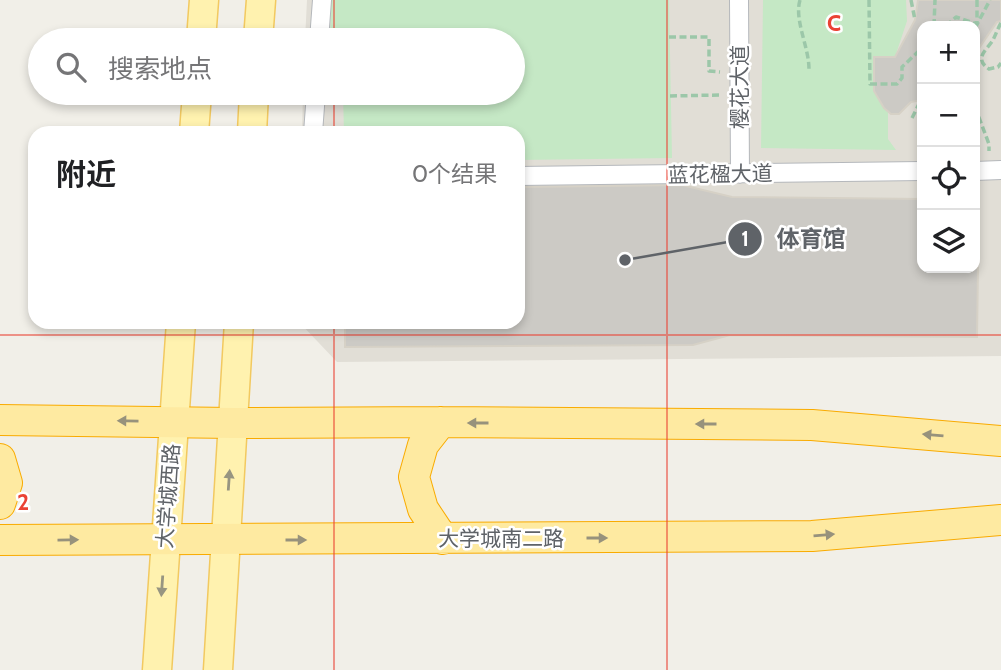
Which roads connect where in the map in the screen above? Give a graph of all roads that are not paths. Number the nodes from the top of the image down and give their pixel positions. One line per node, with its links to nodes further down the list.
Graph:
1 (204, 0): 5 (main road)
2 (261, 0): 6 (main road)
3 (322, 0): 7 (street)
4 (739, 0): 15 (street, 樱花大道)
5 (202, 28)
6 (259, 28)
7 (320, 28)
8 (196, 105): 11 (main road)
9 (253, 105): 12 (main road)
10 (315, 105): 13 (street)
11 (195, 126)
12 (252, 126)
13 (314, 126)
14 (917, 171): 15 (street, 蓝花楹大道)
15 (740, 174): 16 (street, 蓝花楹大道)
16 (525, 176)
17 (181, 329): 20 (main road, 大学城西路)
18 (239, 329): 22 (main road)
19 (0, 420): 20 (highway, one-way to 19)
20 (174, 422): 22 (highway); 27 (main road, 大学城西路)
21 (441, 422): 22 (highway); 23 (highway, one-way to 21); 28 (highway)
22 (233, 423): 30 (main road, one-way to 22)
23 (1001, 441)
24 (0, 459): 25 (highway)
25 (0, 504)
26 (1001, 520): 28 (highway, 大学城南二路, one-way to 26)
27 (165, 539): 29 (highway, 大学城南二路, one-way to 27); 30 (highway, 大学城南二路); 31 (main road, 大学城西路, one-way to 31)
28 (443, 539): 30 (highway, 大学城南二路, one-way to 28)
29 (0, 540)
30 (225, 540): 32 (main road)
31 (157, 670)
32 (218, 670)

